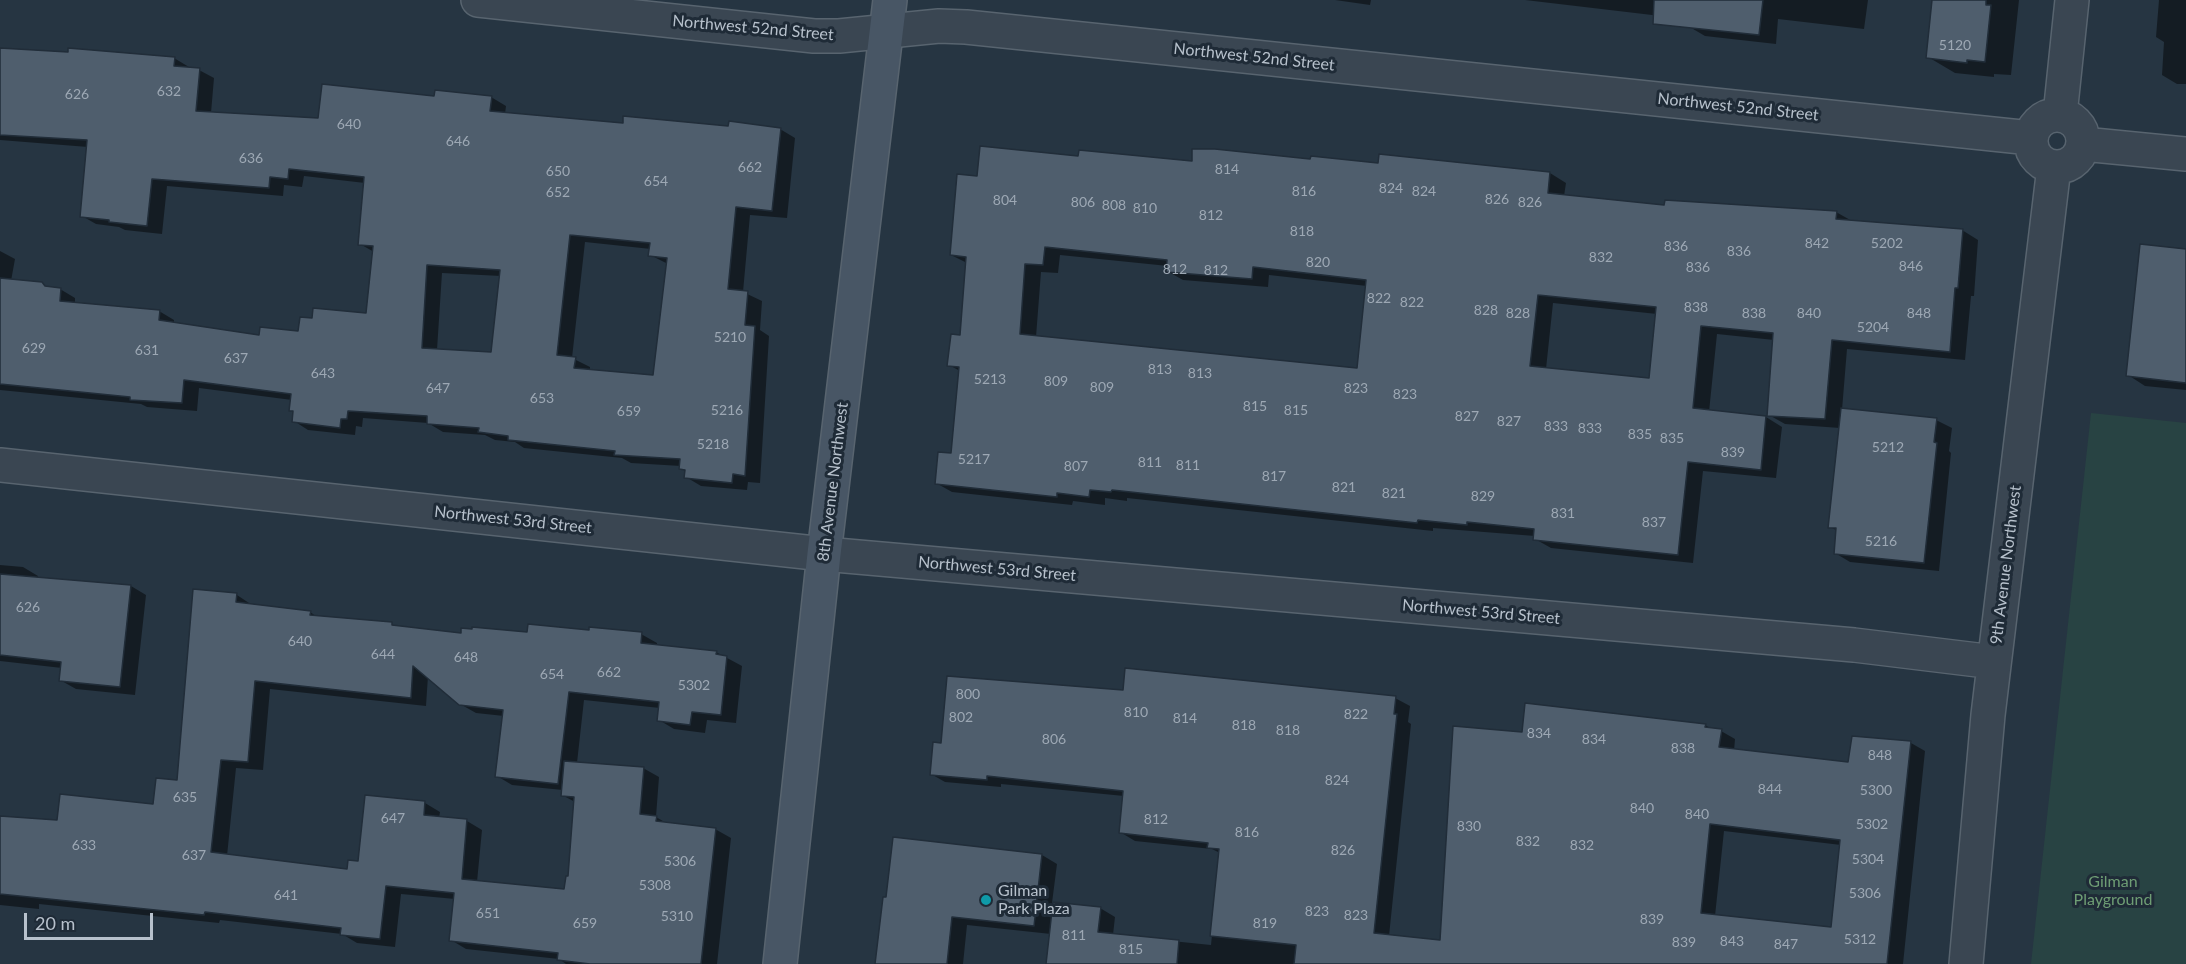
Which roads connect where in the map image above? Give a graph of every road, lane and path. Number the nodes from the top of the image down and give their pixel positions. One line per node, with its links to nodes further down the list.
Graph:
1 (478, 0): 3 (street, Northwest 52nd Street)
2 (2072, 0): 4 (street)
3 (888, 16): 5 (street, Northwest 52nd Street); 10 (main road, 8th Avenue Northwest)
4 (2060, 115): 5 (street); 6 (street)
5 (2031, 138): 8 (street)
6 (2083, 144): 7 (street); 8 (street)
7 (2186, 154)
8 (2054, 167): 11 (street, 9th Avenue Northwest)
9 (0, 465): 10 (street, Northwest 53rd Street)
10 (824, 554): 11 (street, Northwest 53rd Street); 12 (main road, 8th Avenue Northwest)
11 (1994, 662): 13 (street, 9th Avenue Northwest)
12 (780, 964)
13 (1966, 964)

